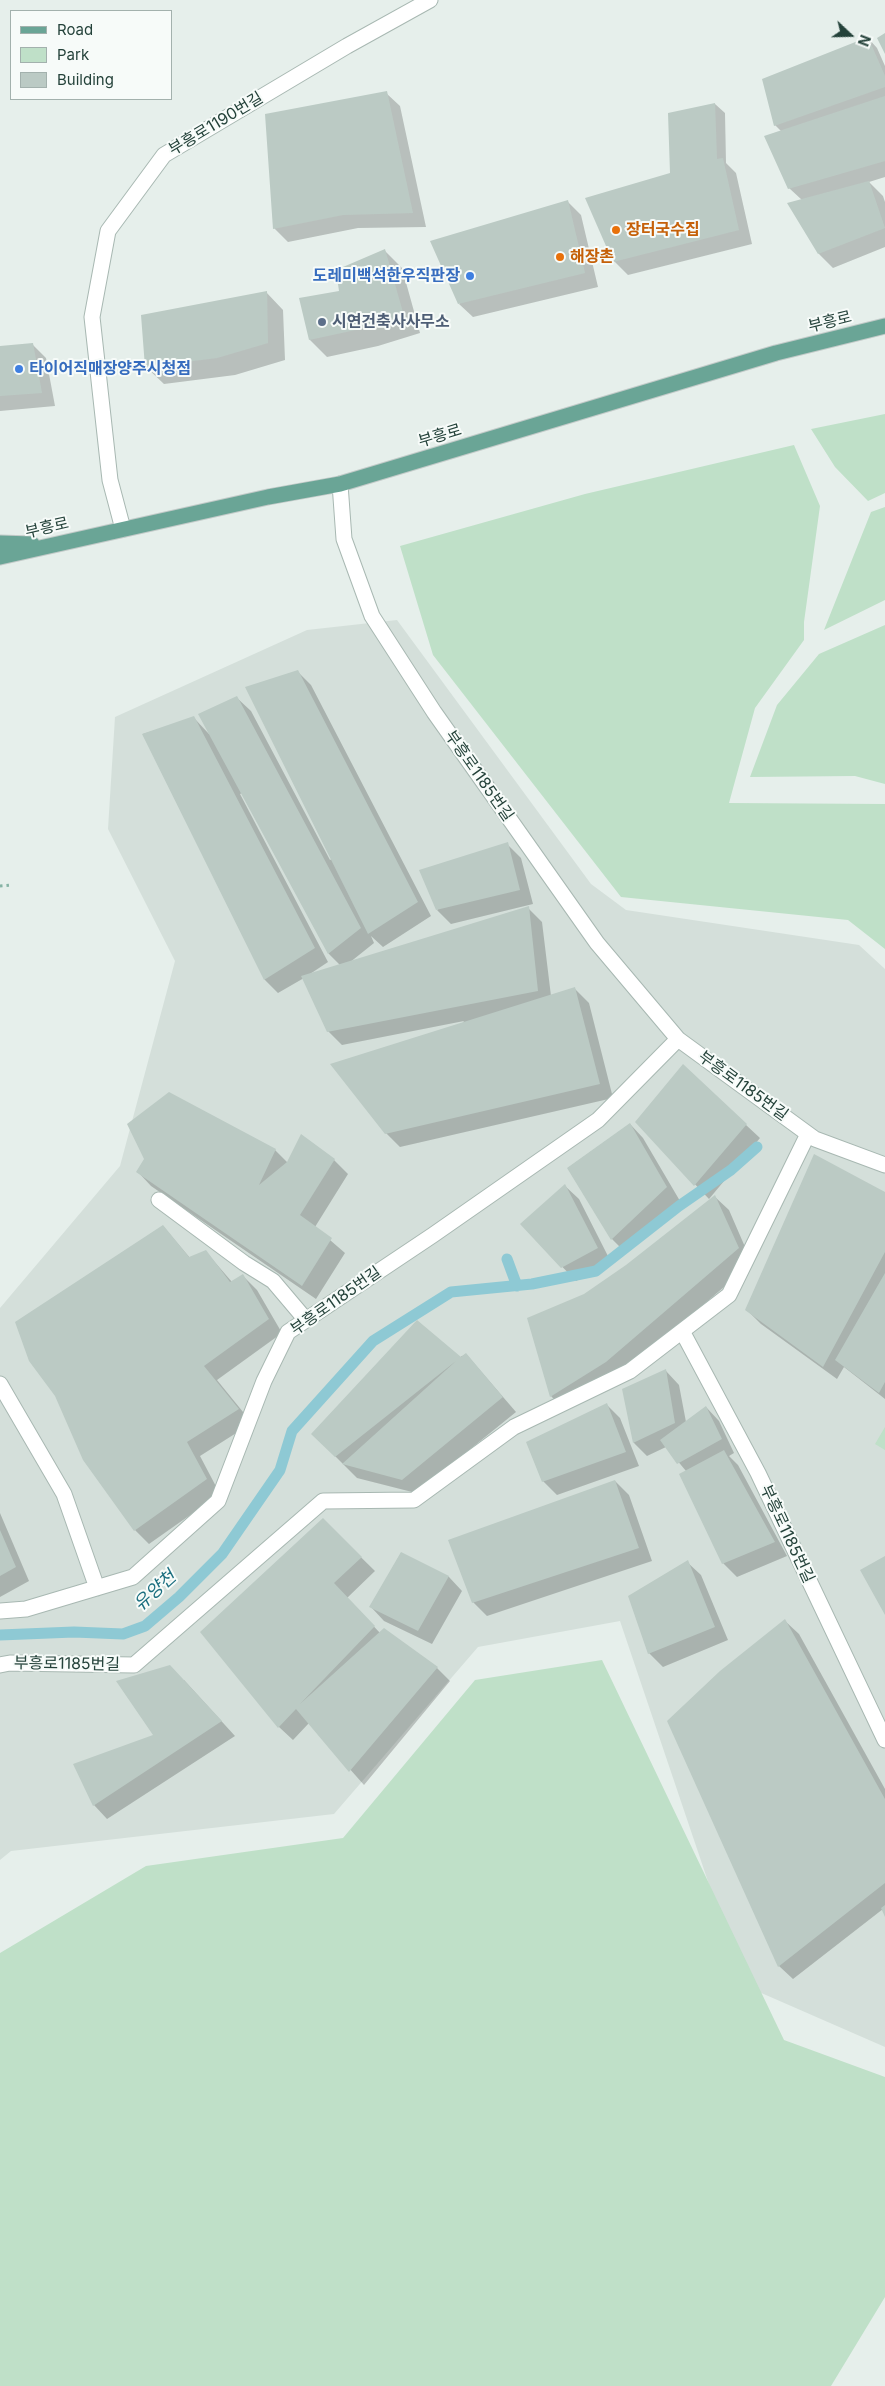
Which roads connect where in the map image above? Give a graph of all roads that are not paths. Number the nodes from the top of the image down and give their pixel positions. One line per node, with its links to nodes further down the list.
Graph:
1 (430, 0): 4 (street, 부흥로1190번길)
2 (885, 326): 3 (main road, 부흥로)
3 (340, 484): 4 (main road, 부흥로); 8 (street, 부흥로1185번길)
4 (123, 529): 6 (main road, 부흥로)
5 (0, 543): 6 (main road)
6 (54, 545): 7 (main road, 부흥로)
7 (0, 557)
8 (678, 1039): 9 (street, 부흥로1185번길); 12 (street, 부흥로1185번길)
9 (808, 1134): 10 (street, 부흥로1185번길); 13 (street, 부흥로1185번길)
10 (885, 1165)
11 (159, 1200): 12 (street)
12 (306, 1320): 15 (street, 부흥로1185번길)
13 (682, 1331): 17 (street, 부흥로1185번길); 18 (street, 부흥로1185번길)
14 (0, 1384): 15 (street)
15 (97, 1588): 16 (street, 부흥로1185번길)
16 (0, 1611)
17 (0, 1665)
18 (885, 1740)

